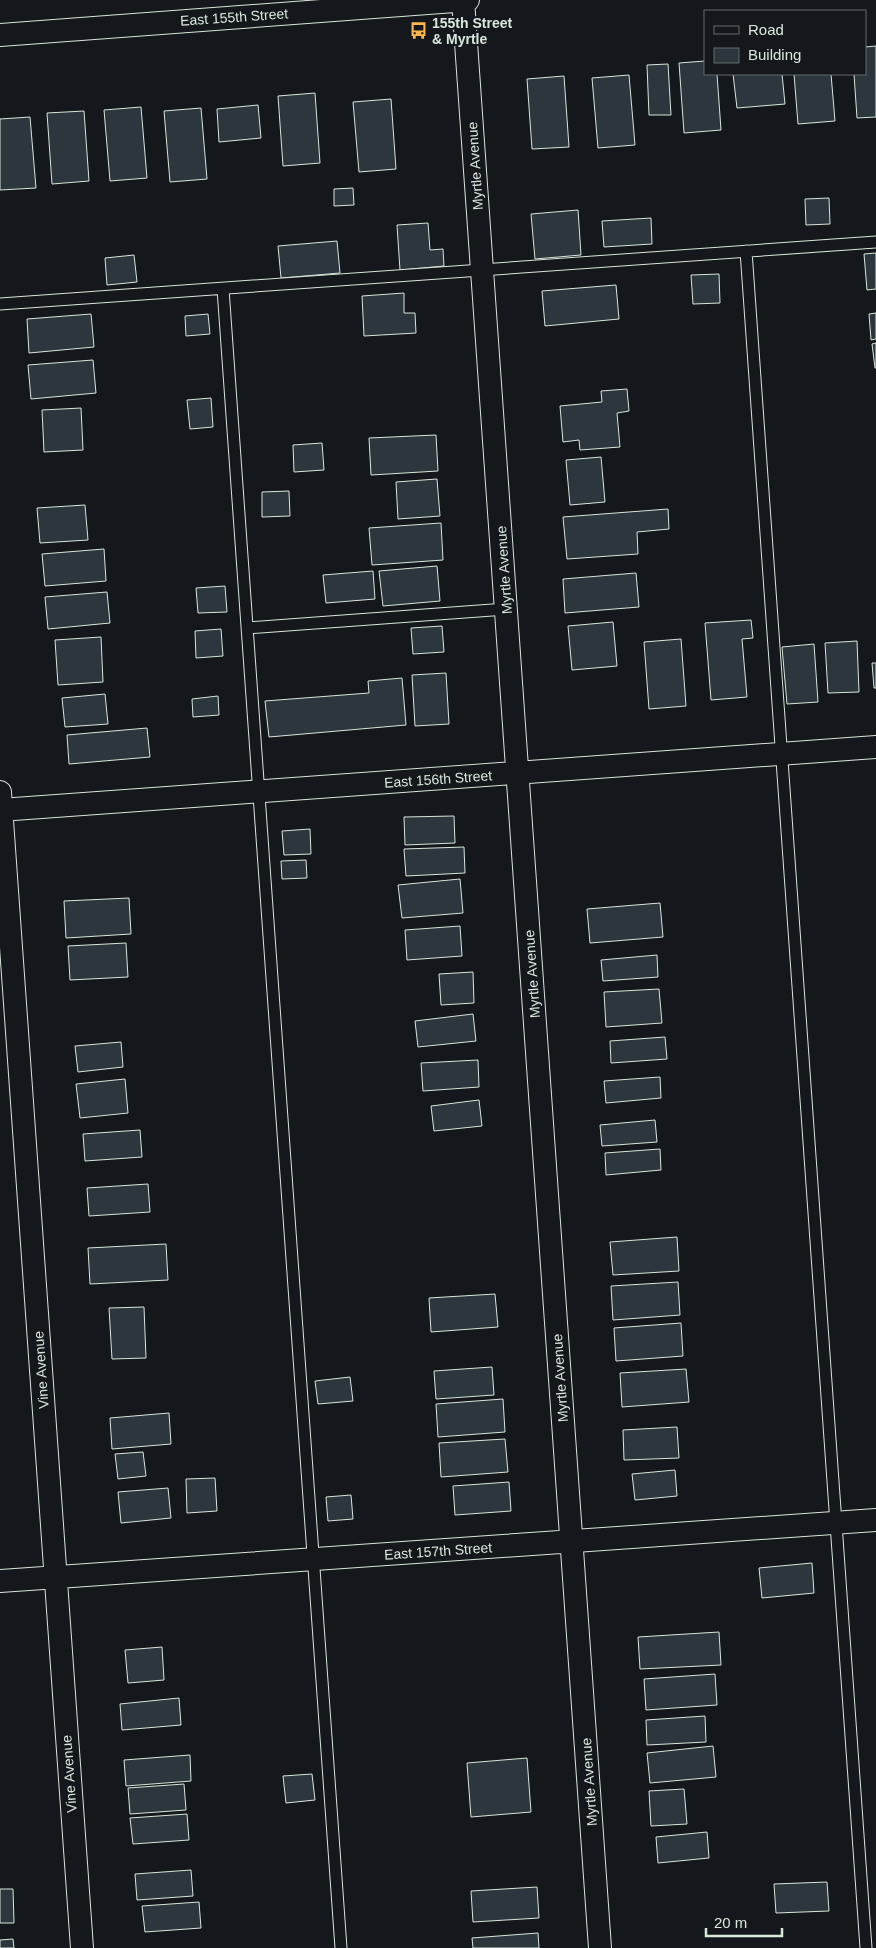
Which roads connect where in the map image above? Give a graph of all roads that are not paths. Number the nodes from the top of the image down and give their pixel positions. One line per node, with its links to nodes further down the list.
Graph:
1 (463, 0): 2 (street, East 155th Street); 3 (street, East 155th Street); 6 (street, Myrtle Avenue)
2 (468, 0)
3 (0, 35)
4 (876, 242): 5 (lane)
5 (746, 251): 6 (lane); 12 (lane)
6 (482, 270): 7 (lane); 9 (street, Myrtle Avenue)
7 (223, 289): 8 (lane); 10 (lane)
8 (0, 304)
9 (506, 609): 10 (lane); 13 (street, Myrtle Avenue)
10 (247, 628): 14 (lane)
11 (876, 747): 12 (street, East 156th Street)
12 (781, 754): 13 (street, East 156th Street); 17 (lane)
13 (518, 773): 14 (street, East 156th Street); 18 (street, Myrtle Avenue)
14 (259, 792): 15 (street, East 156th Street); 19 (lane)
15 (0, 804): 20 (street, Vine Avenue)
16 (876, 1520): 17 (street, East 157th Street)
17 (836, 1523): 18 (street, East 157th Street); 25 (lane)
18 (572, 1541): 19 (street, East 157th Street); 24 (street, Myrtle Avenue)
19 (314, 1559): 20 (street, East 157th Street); 23 (lane)
20 (56, 1577): 21 (street, East 157th Street); 22 (street, Vine Avenue)
21 (0, 1581)
22 (82, 1948)
23 (341, 1948)
24 (600, 1948)
25 (866, 1948)

